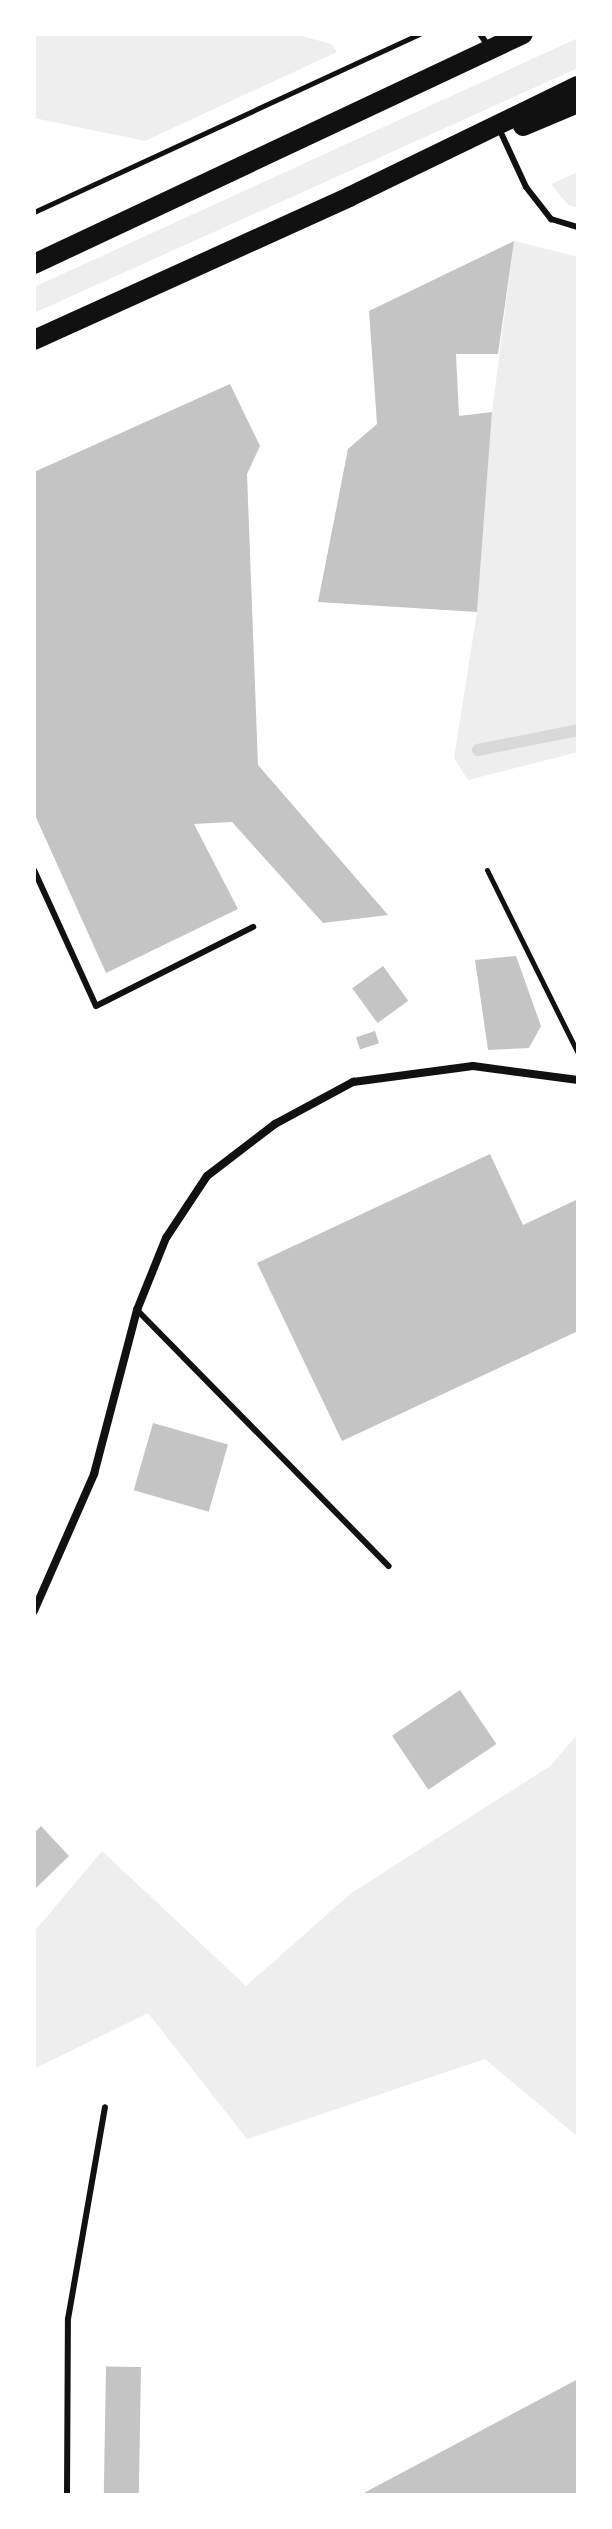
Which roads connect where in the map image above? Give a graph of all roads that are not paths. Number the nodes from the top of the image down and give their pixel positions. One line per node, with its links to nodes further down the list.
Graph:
1 (523, 34): 3 (main road)
2 (538, 34): 3 (main road)
3 (482, 47): 9 (main road)
4 (578, 86): 7 (main road)
5 (578, 103): 6 (main road)
6 (502, 135): 7 (main road); 8 (lane)
7 (349, 197): 10 (main road)
8 (578, 227)
9 (34, 264)
10 (34, 340)
11 (34, 870): 12 (lane)
12 (253, 927)
13 (578, 1080): 14 (street)
14 (137, 1310): 15 (lane); 16 (street)
15 (389, 1566)
16 (34, 1611)
17 (105, 2107): 18 (lane)
18 (67, 2495)

